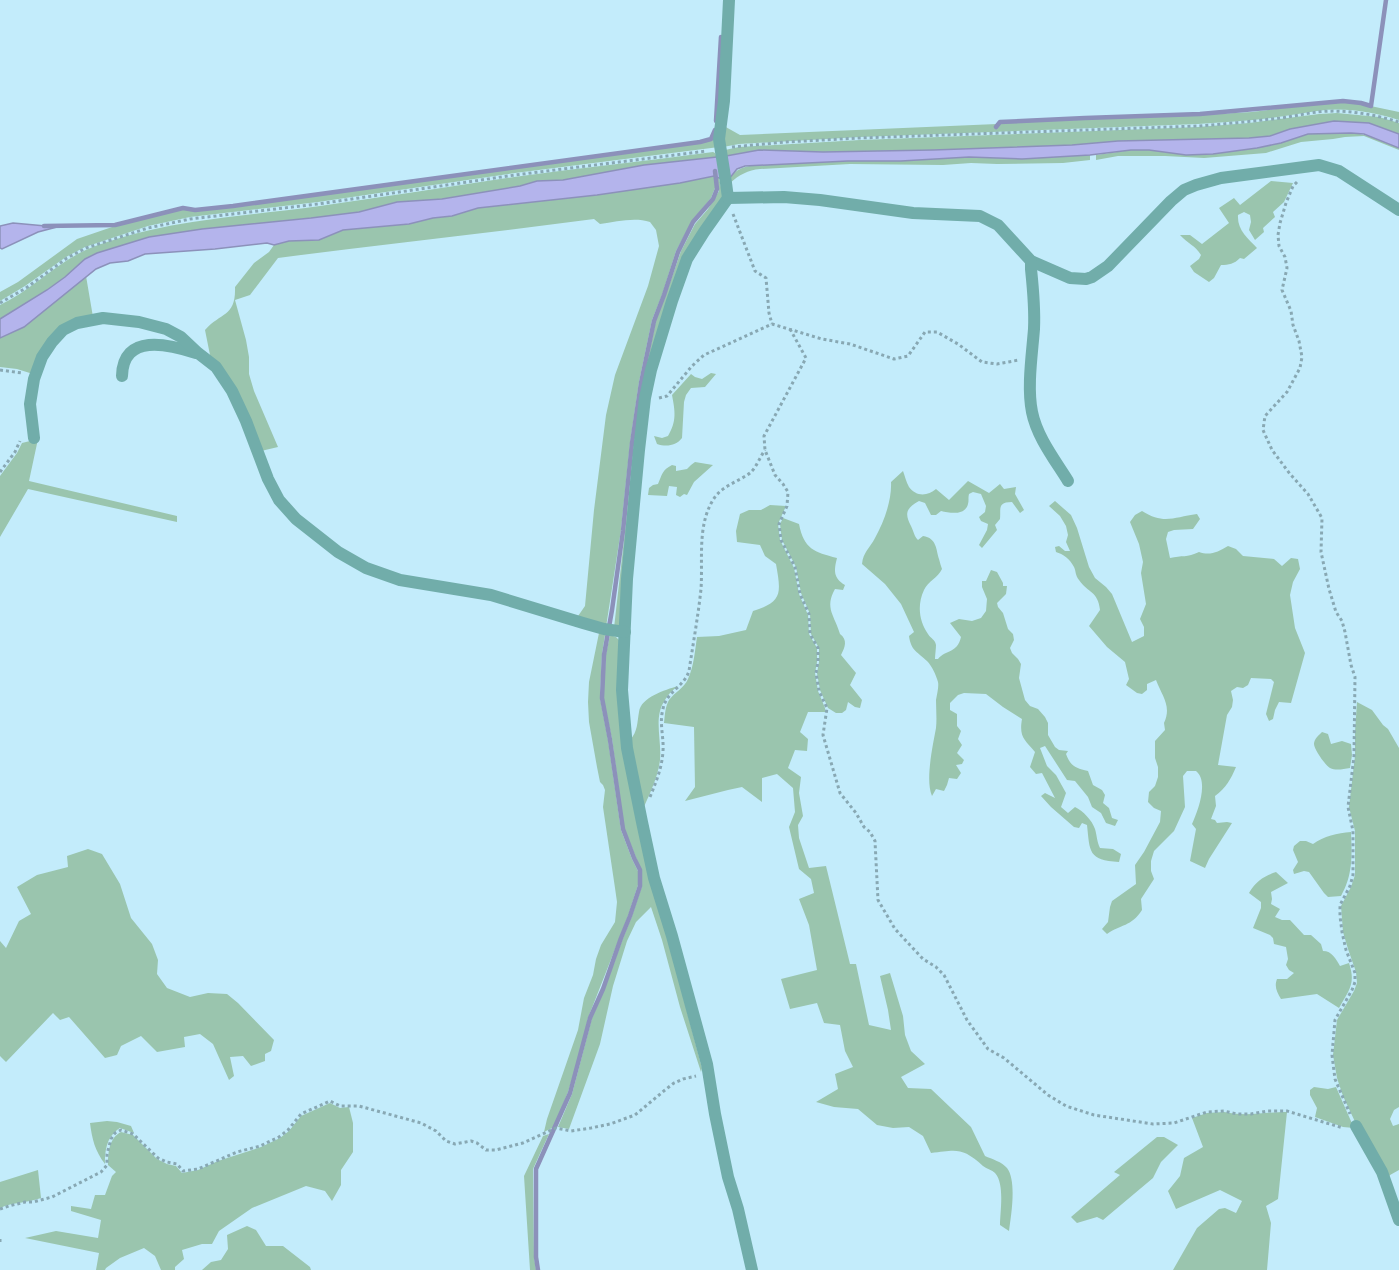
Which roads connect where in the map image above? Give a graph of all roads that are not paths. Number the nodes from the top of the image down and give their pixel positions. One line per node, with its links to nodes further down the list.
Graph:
1 (729, 0): 2 (street)
2 (728, 198): 4 (street); 9 (street)
3 (1399, 210): 4 (street)
4 (1031, 261): 8 (street)
5 (198, 353): 6 (street); 7 (street); 9 (street)
6 (122, 376)
7 (34, 438)
8 (1068, 481)
9 (621, 632): 12 (street)
10 (1356, 1126): 11 (street)
11 (1399, 1221)
12 (752, 1270)

